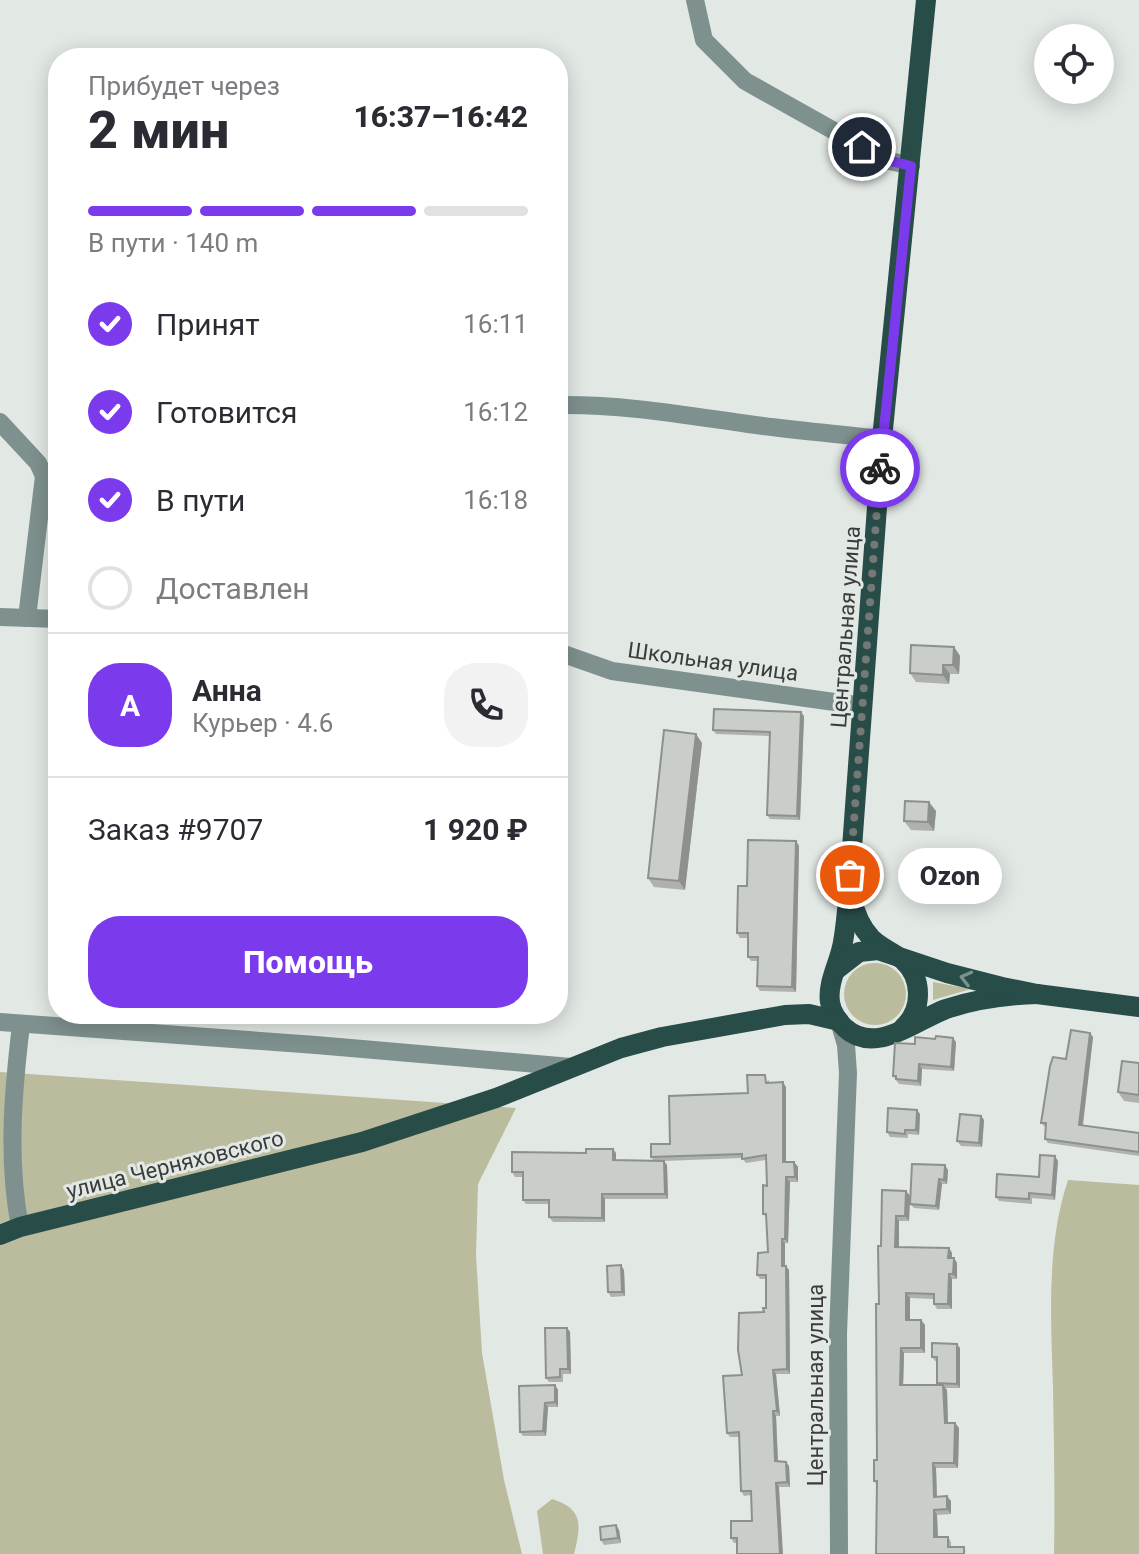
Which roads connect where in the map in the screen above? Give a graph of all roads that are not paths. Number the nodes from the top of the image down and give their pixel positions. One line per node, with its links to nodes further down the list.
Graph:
1 (695, 0): 3 (street)
2 (926, 0): 3 (main road, Центральная улица)
3 (911, 166): 6 (main road, Центральная улица)
4 (568, 405): 6 (street)
5 (0, 422): 7 (street)
6 (882, 439): 13 (main road, Центральная улица)
7 (48, 473)
8 (48, 494): 10 (street)
9 (0, 617): 10 (street)
10 (27, 618): 11 (street)
11 (48, 619)
12 (568, 656): 13 (street, Школьная улица)
13 (863, 706): 14 (main road, Центральная улица)
14 (850, 875): 15 (main road); 16 (main road)
15 (896, 956): 16 (main road); 17 (main road, one-way to 15); 23 (main road)
16 (837, 970): 19 (main road); 20 (main road)
17 (1037, 994): 18 (main road); 23 (main road)
18 (1139, 1007)
19 (785, 1015): 20 (main road); 25 (main road, улица Черняховского)
20 (839, 1021): 24 (main road); 26 (street, Центральная улица)
21 (0, 1022): 22 (street)
22 (21, 1025): 25 (street); 27 (street)
23 (901, 1030): 24 (main road)
24 (876, 1039): 26 (street)
25 (571, 1067): 27 (main road, улица Черняховского)
26 (848, 1073): 29 (street, Центральная улица)
27 (20, 1227): 28 (main road, улица Черняховского)
28 (0, 1235)
29 (839, 1554)

